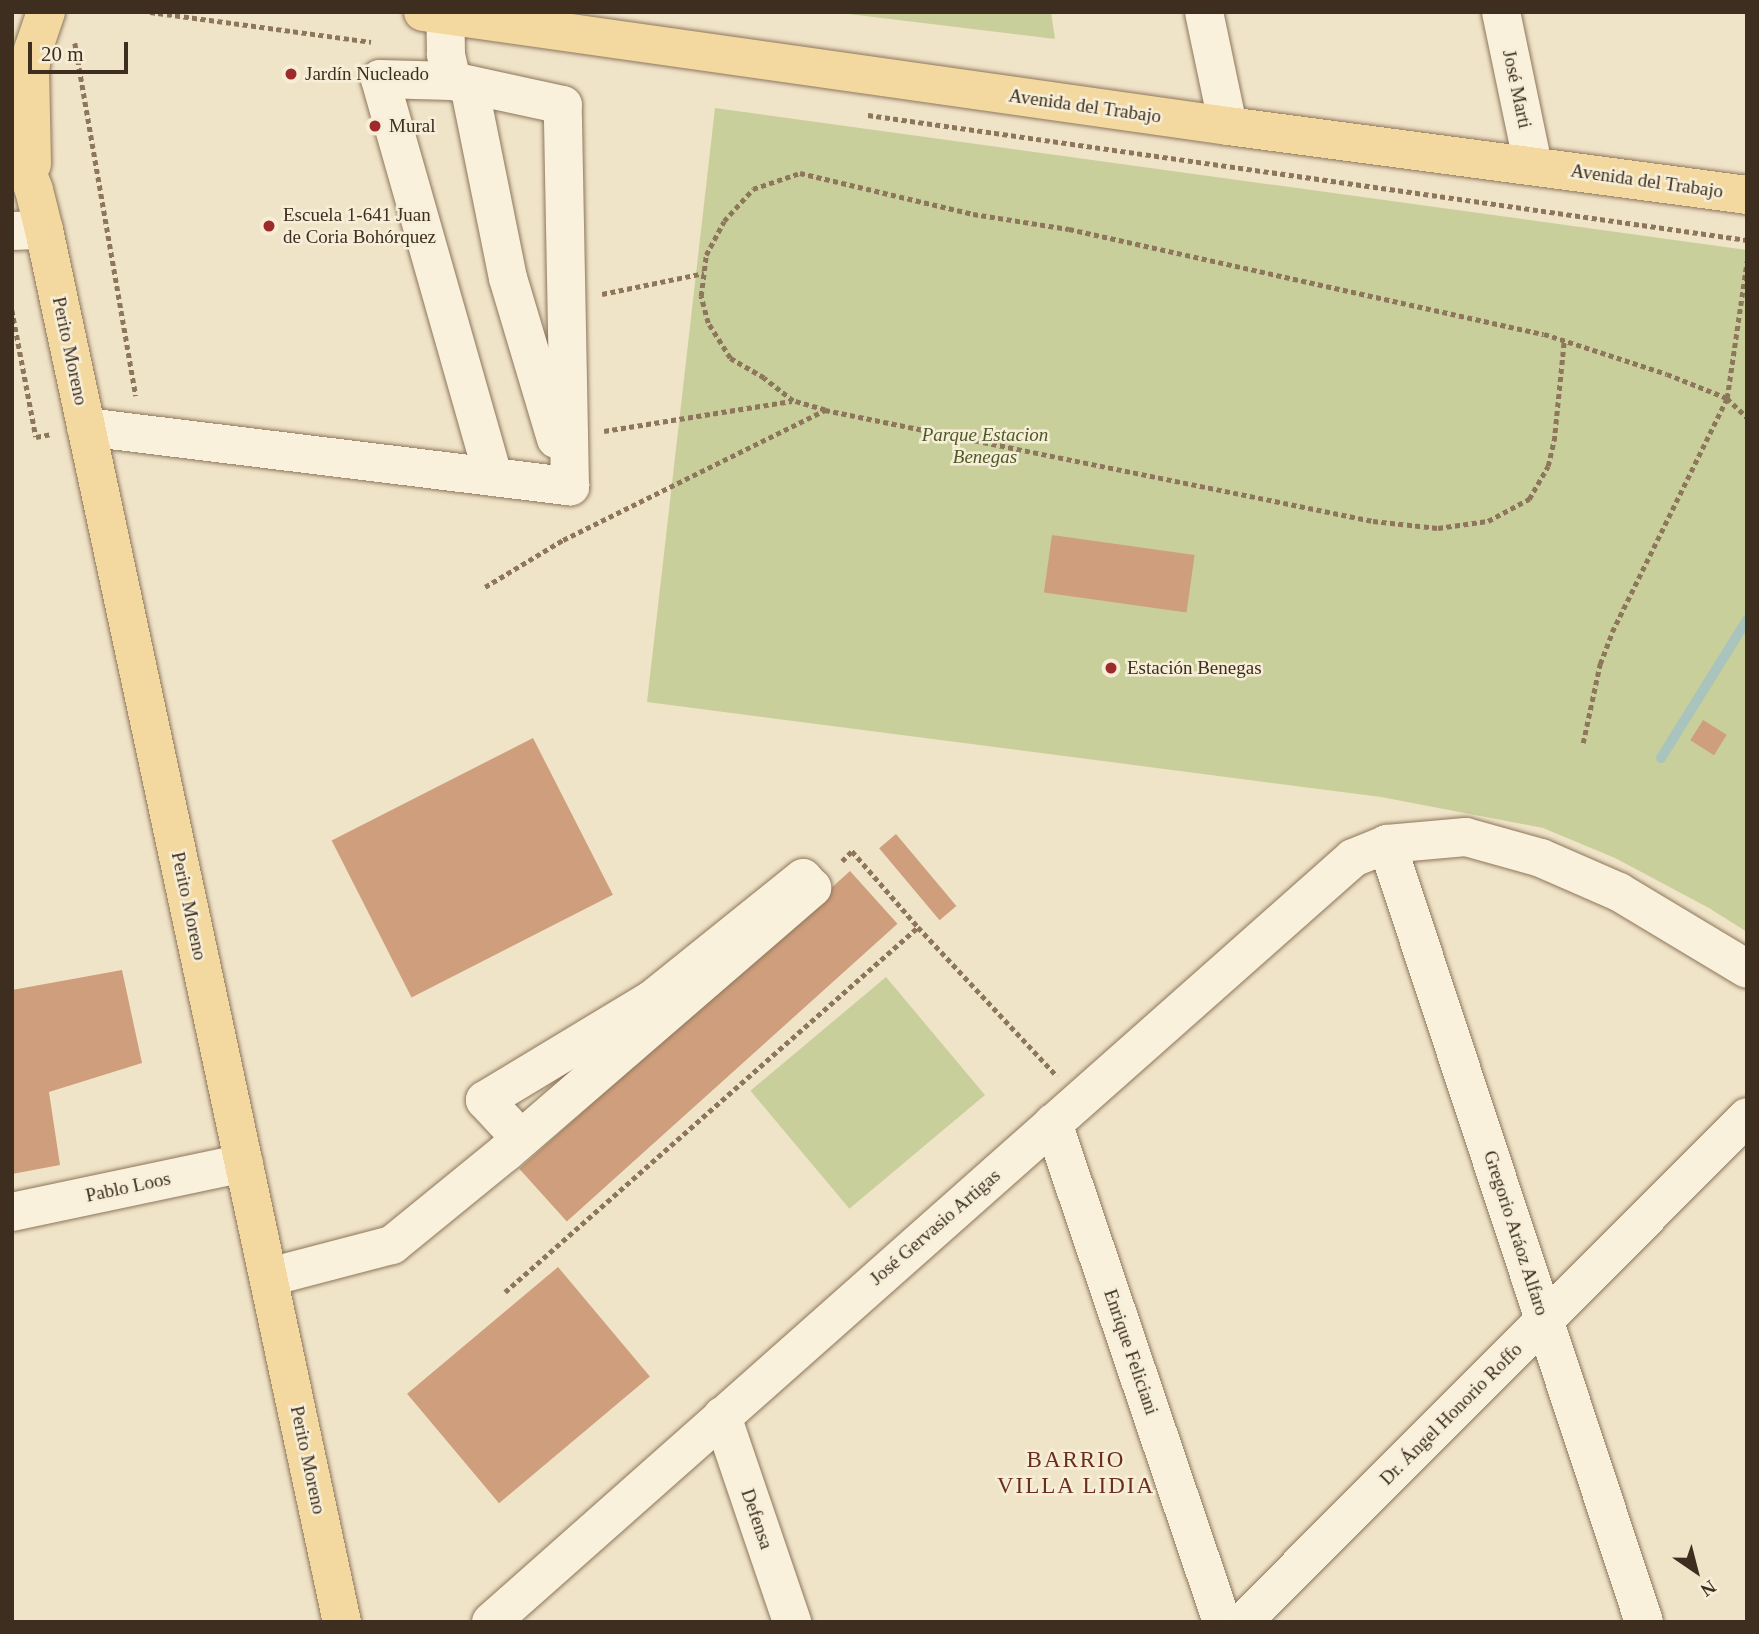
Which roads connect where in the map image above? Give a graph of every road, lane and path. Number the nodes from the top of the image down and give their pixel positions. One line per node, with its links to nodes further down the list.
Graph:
1 (150, 12): 6 (path)
2 (1204, 12): 9 (street)
3 (1502, 12): 11 (street, José Marti)
4 (434, 14): 7 (street); 9 (main road, Avenida del Trabajo)
5 (60, 24): 12 (main road, Perito Moreno); 26 (path)
6 (373, 43)
7 (461, 83): 18 (street); 28 (street); 29 (street)
8 (861, 114): 15 (path)
9 (1227, 127): 11 (main road, Avenida del Trabajo)
10 (12, 133): 12 (main road, Perito Moreno)
11 (1533, 165): 13 (main road, Avenida del Trabajo)
12 (34, 190): 14 (main road, Perito Moreno)
13 (1747, 195)
14 (28, 230): 25 (main road, Perito Moreno)
15 (1747, 240)
16 (1747, 261): 21 (path)
17 (704, 273): 18 (path); 20 (path); 22 (path)
18 (567, 302): 27 (street)
19 (12, 310): 25 (path)
20 (1564, 340): 21 (path); 23 (path)
21 (1727, 398): 24 (path); 31 (path)
22 (793, 401): 23 (path); 27 (path)
23 (825, 410): 30 (path)
24 (1747, 417)
25 (86, 427): 26 (street); 40 (main road, Perito Moreno)
26 (142, 434): 28 (street)
27 (569, 437): 29 (street)
28 (493, 477): 29 (street)
29 (570, 486)
30 (485, 587)
31 (1583, 743)
32 (1387, 844): 35 (street, José Gervasio Artigas); 38 (street, José Gervasio Artigas); 44 (street, Gregorio Aráoz Alfaro)
33 (842, 861): 34 (path)
34 (918, 927): 36 (path); 43 (path)
35 (1747, 969)
36 (1048, 1066)
37 (1747, 1116): 44 (street, Dr. Ángel Honorio Roffo)
38 (1053, 1123): 45 (street, José Gervasio Artigas); 49 (street, Enrique Feliciani)
39 (521, 1139): 39 (street); 42 (street)
40 (244, 1163): 41 (street, Pablo Loos); 42 (main road, Perito Moreno)
41 (12, 1212)
42 (269, 1277): 46 (main road, Perito Moreno)
43 (505, 1292)
44 (1545, 1320): 50 (street, Dr. Ángel Honorio Roffo); 51 (street, Gregorio Aráoz Alfaro)
45 (722, 1416): 47 (street, José Gervasio Artigas); 48 (street, Defensa)
46 (342, 1622)
47 (491, 1622)
48 (792, 1622)
49 (1222, 1622)
50 (1243, 1622)
51 (1644, 1622)

